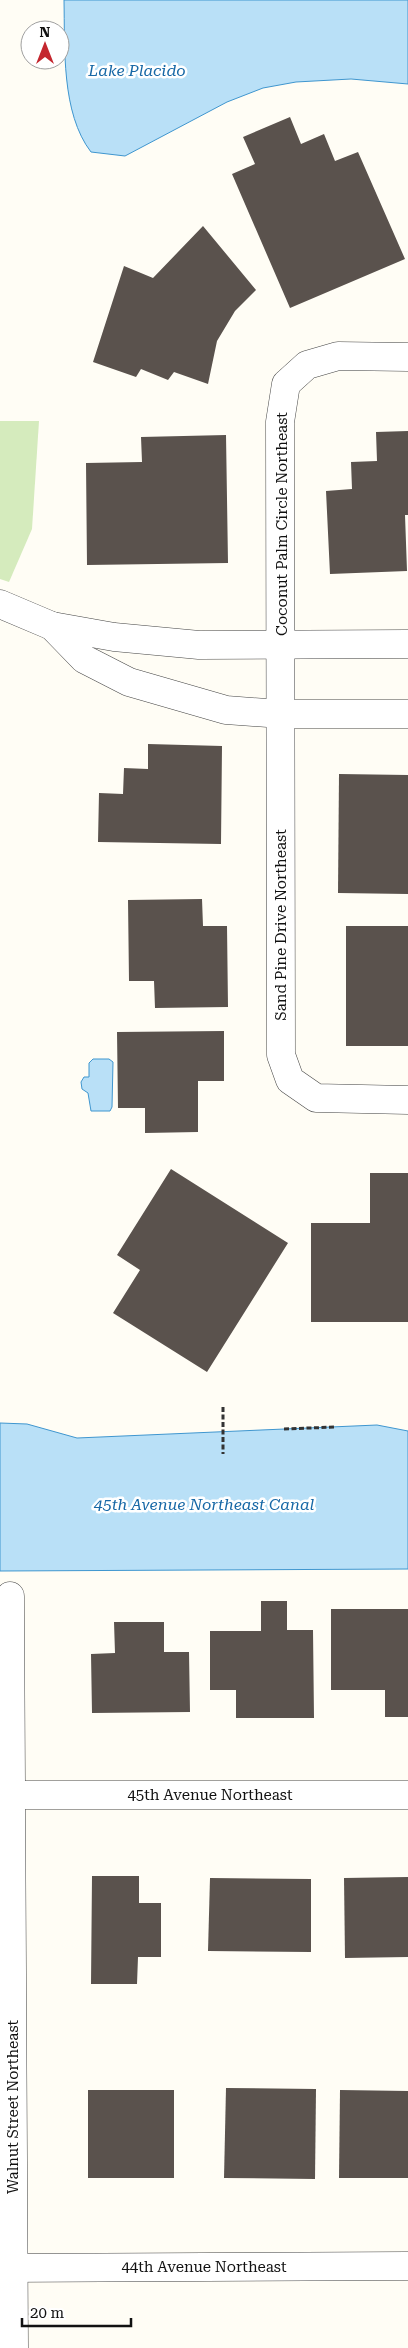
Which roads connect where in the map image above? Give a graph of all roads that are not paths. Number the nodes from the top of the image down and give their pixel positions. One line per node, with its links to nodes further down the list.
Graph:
1 (408, 357): 5 (street, Coconut Palm Circle Northeast)
2 (0, 604): 3 (street)
3 (52, 626): 5 (street); 6 (street)
4 (408, 644): 5 (street)
5 (281, 645): 6 (street, Sand Pine Drive Northeast)
6 (281, 714): 7 (street); 8 (street, Sand Pine Drive Northeast)
7 (408, 714)
8 (408, 1100)
9 (10, 1596): 10 (street, Walnut Street Northeast)
10 (12, 1795): 11 (street, 45th Avenue Northeast); 13 (street, Walnut Street Northeast)
11 (408, 1795)
12 (408, 2266): 13 (street, 44th Avenue Northeast)
13 (7, 2268): 14 (street, Walnut Street Northeast)
14 (14, 2348)

